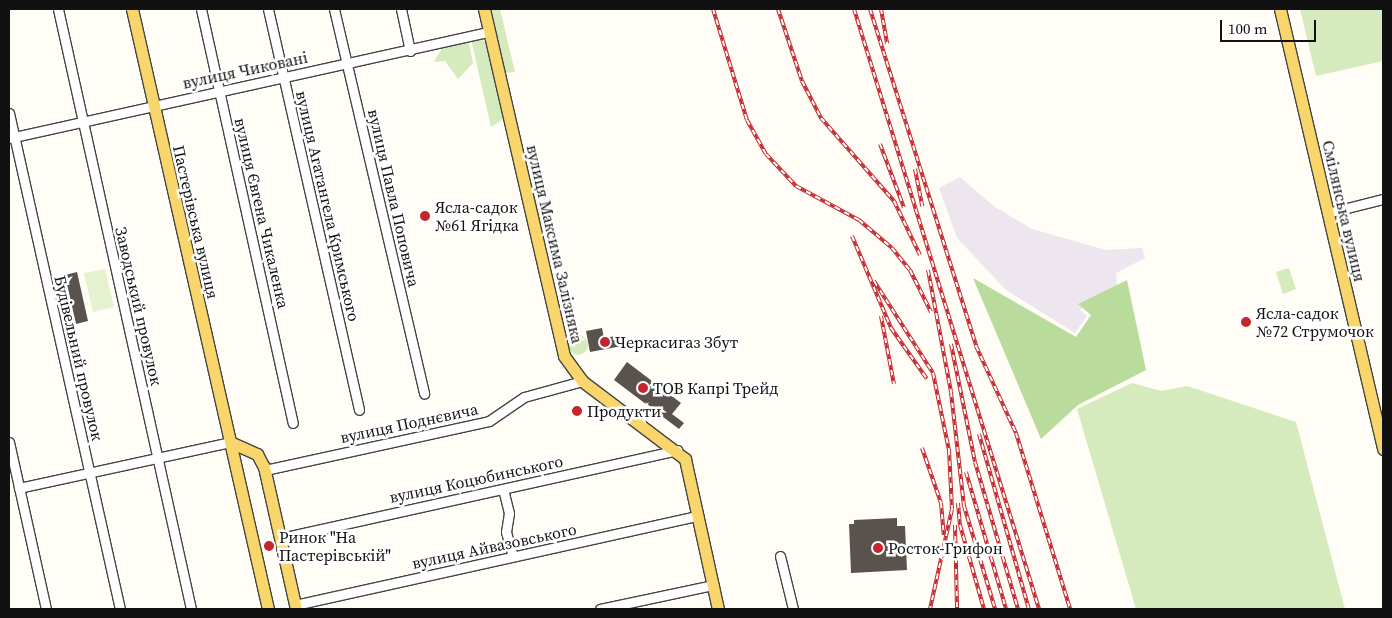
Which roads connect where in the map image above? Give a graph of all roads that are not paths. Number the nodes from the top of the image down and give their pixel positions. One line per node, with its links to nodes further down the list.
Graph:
1 (58, 9): 16 (street, Заводський провулок)
2 (132, 9): 14 (main road, Пастерівська вулиця)
3 (201, 9): 13 (street, вулиця Євгена Чикаленка)
4 (268, 9): 12 (street, вулиця Агатангела Кримського)
5 (334, 9): 11 (street, вулиця Павла Поповича)
6 (401, 9): 10 (street)
7 (484, 9): 9 (main road, вулиця Максима Залізняка)
8 (1280, 9): 19 (main road, Смілянська вулиця)
9 (488, 32): 10 (street, вулиця Чиковані); 20 (main road, вулиця Максима Залізняка)
10 (410, 51): 11 (street, вулиця Чиковані)
11 (348, 65): 12 (street, вулиця Чиковані); 21 (street, вулиця Павла Поповича)
12 (283, 77): 13 (street, вулиця Чиковані); 22 (street, вулиця Агатангела Кримського)
13 (219, 91): 14 (street, вулиця Чиковані); 23 (street, вулиця Євгена Чикаленка)
14 (153, 106): 16 (street, вулиця Чиковані); 26 (main road, Пастерівська вулиця)
15 (9, 113): 17 (street, Будівельний провулок)
16 (82, 121): 17 (street, вулиця Чиковані); 28 (street, Заводський провулок)
17 (11, 138): 30 (street, Будівельний провулок)
18 (1383, 199): 19 (street)
19 (1327, 213): 24 (main road, Смілянська вулиця)
20 (582, 381): 27 (main road, вулиця Максима Залізняка); 29 (street, вулиця Поднєвича)
21 (424, 394)
22 (358, 410)
23 (294, 423)
24 (1382, 441)
25 (9, 442): 31 (street)
26 (230, 442): 28 (street); 29 (main road); 42 (main road, Пастерівська вулиця)
27 (677, 450): 32 (street, вулиця Коцюбинського); 33 (main road, вулиця Максима Залізняка)
28 (158, 457): 30 (street); 41 (street, Заводський провулок)
29 (265, 470): 34 (main road)
30 (89, 472): 31 (street); 40 (street, Будівельний провулок)
31 (19, 488): 39 (street)
32 (503, 489): 34 (street, вулиця Коцюбинського); 35 (street)
33 (698, 516): 35 (street, вулиця Айвазовського); 37 (main road, вулиця Максима Залізняка)
34 (281, 538): 38 (main road)
35 (513, 556): 38 (street, вулиця Айвазовського)
36 (780, 556): 45 (street)
37 (713, 585): 43 (street); 44 (main road, вулиця Максима Залізняка)
38 (296, 607)
39 (46, 609)
40 (120, 609)
41 (191, 609)
42 (268, 609)
43 (600, 609)
44 (718, 609)
45 (792, 609)

